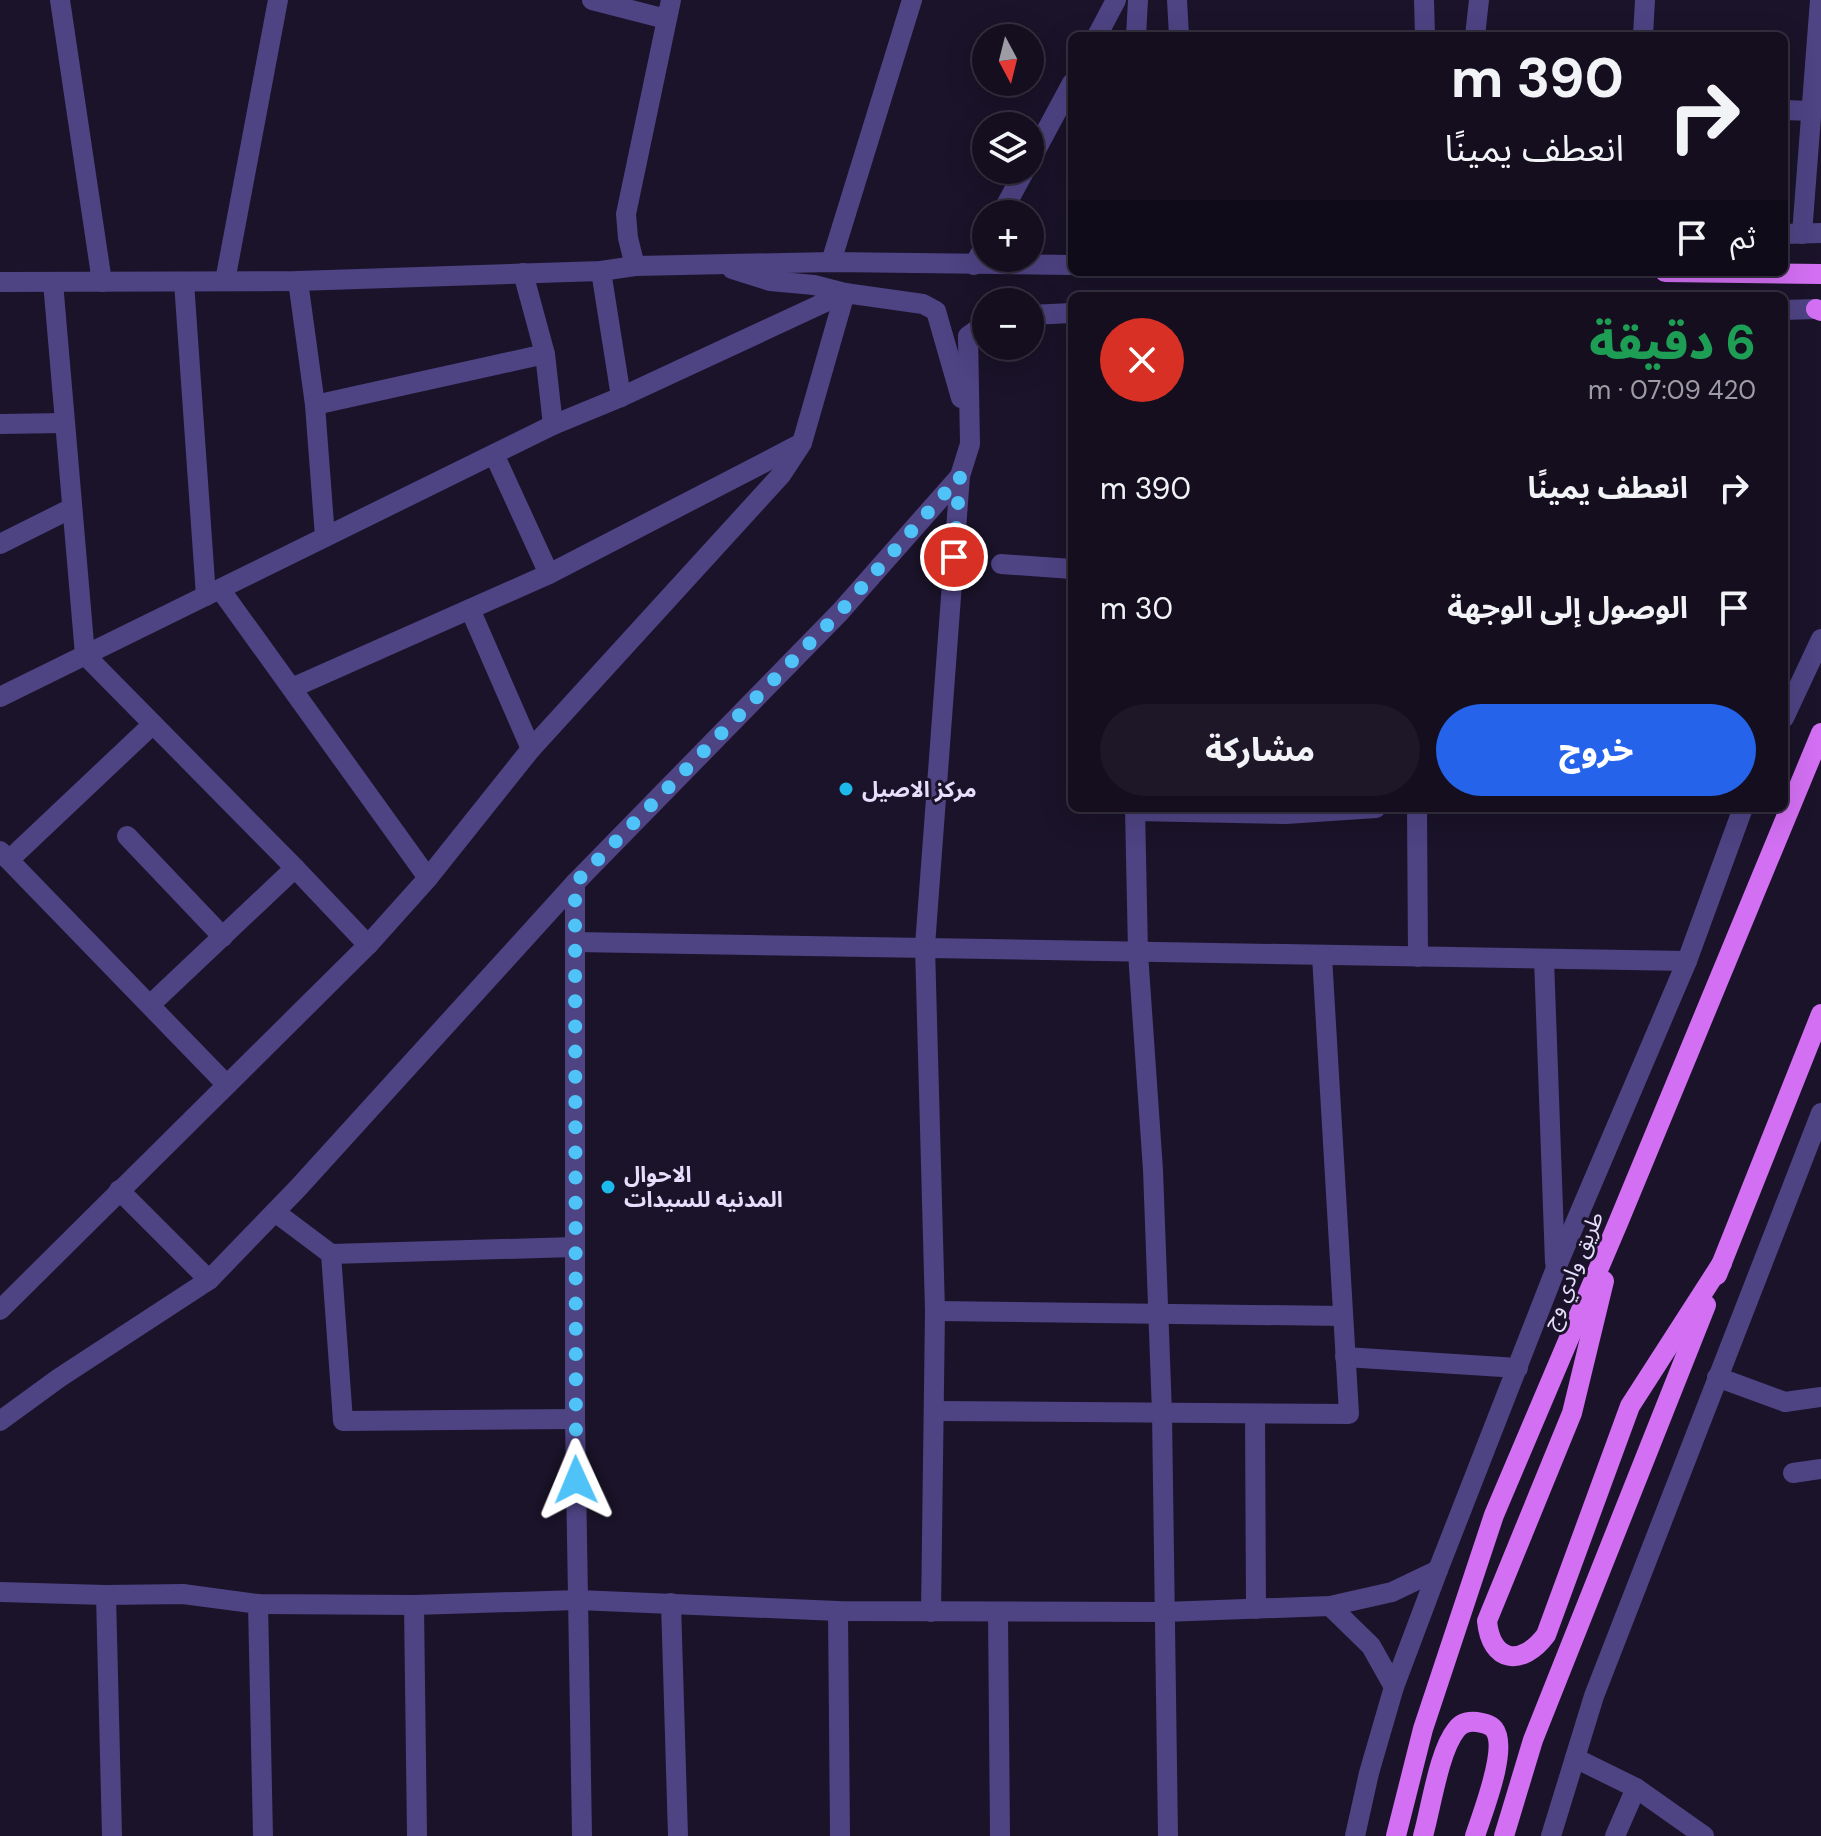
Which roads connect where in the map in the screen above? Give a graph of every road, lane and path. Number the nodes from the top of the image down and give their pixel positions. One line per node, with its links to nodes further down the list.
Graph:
1 (60, 0): 38 (street)
2 (278, 0): 34 (street)
3 (592, 0): 12 (street)
4 (912, 0): 24 (street)
5 (1116, 0): 13 (street)
6 (1138, 0): 14 (street)
7 (1177, 0): 15 (street)
8 (1424, 0): 16 (street)
9 (1479, 0): 17 (street)
10 (1645, 0): 18 (street)
11 (1820, 0): 21 (street)
12 (669, 9): 29 (street)
13 (1099, 32)
14 (1136, 32)
15 (1179, 32)
16 (1425, 32)
17 (1475, 32)
18 (1643, 32)
19 (1068, 90): 22 (street)
20 (1788, 110): 21 (street)
21 (1811, 111): 23 (street)
22 (1044, 135)
23 (1802, 233)
24 (831, 262): 25 (street); 26 (street)
25 (717, 264): 29 (street); 40 (street)
26 (972, 265)
27 (1044, 265): 28 (street)
28 (1068, 265)
29 (635, 266): 30 (street)
30 (601, 271): 31 (street); 47 (street)
31 (523, 273): 35 (street); 46 (street)
32 (1788, 274): 33 (main road)
33 (1821, 274)
34 (225, 281): 35 (street); 39 (street)
35 (298, 281): 48 (street)
36 (0, 282): 37 (street)
37 (53, 282): 38 (street); 49 (street)
38 (102, 282): 39 (street)
39 (184, 282): 62 (street)
40 (845, 293): 47 (street); 52 (street); 53 (street)
41 (1788, 310): 42 (street)
42 (1819, 310)
43 (1068, 313): 44 (street)
44 (1044, 314)
45 (972, 333): 53 (street)
46 (545, 354): 48 (street); 51 (street)
47 (621, 397): 51 (street)
48 (315, 405): 57 (street)
49 (65, 423): 50 (street); 56 (street)
50 (0, 424)
51 (553, 425): 54 (street)
52 (802, 443): 61 (street); 71 (street)
53 (970, 444): 55 (street)
54 (494, 454): 57 (street); 61 (street)
55 (960, 476): 79 (street); 83 (street)
56 (72, 508): 58 (street); 65 (street)
57 (325, 537): 62 (street)
58 (0, 544)
59 (1001, 564): 60 (street)
60 (1068, 569)
61 (549, 574): 63 (street)
62 (213, 592): 65 (street); 66 (street)
63 (470, 609): 66 (street); 71 (street)
64 (1821, 639): 68 (street)
65 (85, 655): 67 (street); 69 (street)
66 (292, 688): 78 (street)
67 (0, 697)
68 (1788, 709)
69 (153, 724): 76 (street); 77 (street)
70 (1821, 733): 95 (main road, طريق وادي وج)
71 (531, 749): 78 (street)
72 (1135, 812): 84 (street)
73 (1417, 812): 86 (street)
74 (1742, 812): 88 (street)
75 (127, 836): 80 (street)
76 (4, 856): 89 (street)
77 (295, 868): 80 (street); 82 (street)
78 (428, 878): 82 (street)
79 (575, 883): 81 (street); 94 (street)
80 (223, 937): 89 (street)
81 (575, 942): 83 (street); 96 (street)
82 (368, 945): 91 (street)
83 (925, 946): 84 (street); 102 (street)
84 (1138, 953): 85 (street); 103 (street)
85 (1322, 956): 86 (street); 104 (street)
86 (1418, 957): 87 (street)
87 (1544, 959): 88 (street); 99 (street)
88 (1687, 961): 99 (street)
89 (150, 1005): 91 (street)
90 (1821, 1014): 98 (main road)
91 (226, 1084): 93 (street)
92 (1821, 1113): 107 (street)
93 (119, 1190): 100 (street); 101 (street)
94 (275, 1212): 97 (street); 100 (street)
95 (1618, 1223): 98 (main road); 141 (main road, طريق وادي وج)
96 (574, 1247): 97 (street); 112 (street)
97 (331, 1254): 112 (street)
98 (1722, 1263): 144 (main road)
99 (1556, 1268): 106 (street)
100 (209, 1280): 113 (street)
101 (0, 1310)
102 (935, 1311): 103 (street); 109 (street)
103 (1158, 1314): 104 (street); 110 (street)
104 (1343, 1316): 105 (street)
105 (1345, 1357): 106 (street); 111 (street)
106 (1518, 1368): 116 (street)
107 (1717, 1377): 108 (street); 130 (street)
108 (1821, 1397)
109 (934, 1411): 110 (street); 126 (street)
110 (1162, 1413): 111 (street); 127 (street)
111 (1255, 1414): 124 (street)
112 (575, 1419): 119 (street)
113 (0, 1421)
114 (1821, 1469): 115 (street)
115 (1793, 1473)
116 (1438, 1570): 123 (street); 129 (street)
117 (0, 1592): 118 (street)
118 (106, 1595): 121 (street); 132 (street)
119 (578, 1600): 120 (street); 122 (street); 135 (street)
120 (671, 1603): 125 (street); 136 (street)
121 (258, 1604): 122 (street); 133 (street)
122 (414, 1605): 134 (street)
123 (1330, 1606): 124 (street); 129 (street)
124 (1256, 1609): 127 (street)
125 (838, 1611): 126 (street); 137 (street)
126 (931, 1612): 128 (street)
127 (1164, 1612): 128 (street); 139 (street)
128 (998, 1613): 138 (street)
129 (1394, 1687): 140 (street)
130 (1575, 1758): 131 (street); 145 (street)
131 (1636, 1788): 146 (street); 147 (street)
132 (112, 1836)
133 (263, 1836)
134 (417, 1836)
135 (582, 1836)
136 (678, 1836)
137 (840, 1836)
138 (1000, 1836)
139 (1168, 1836)
140 (1355, 1836)
141 (1396, 1836)
142 (1423, 1836): 143 (main road)
143 (1475, 1836)
144 (1504, 1836)
145 (1551, 1836)
146 (1615, 1836)
147 (1704, 1836)

